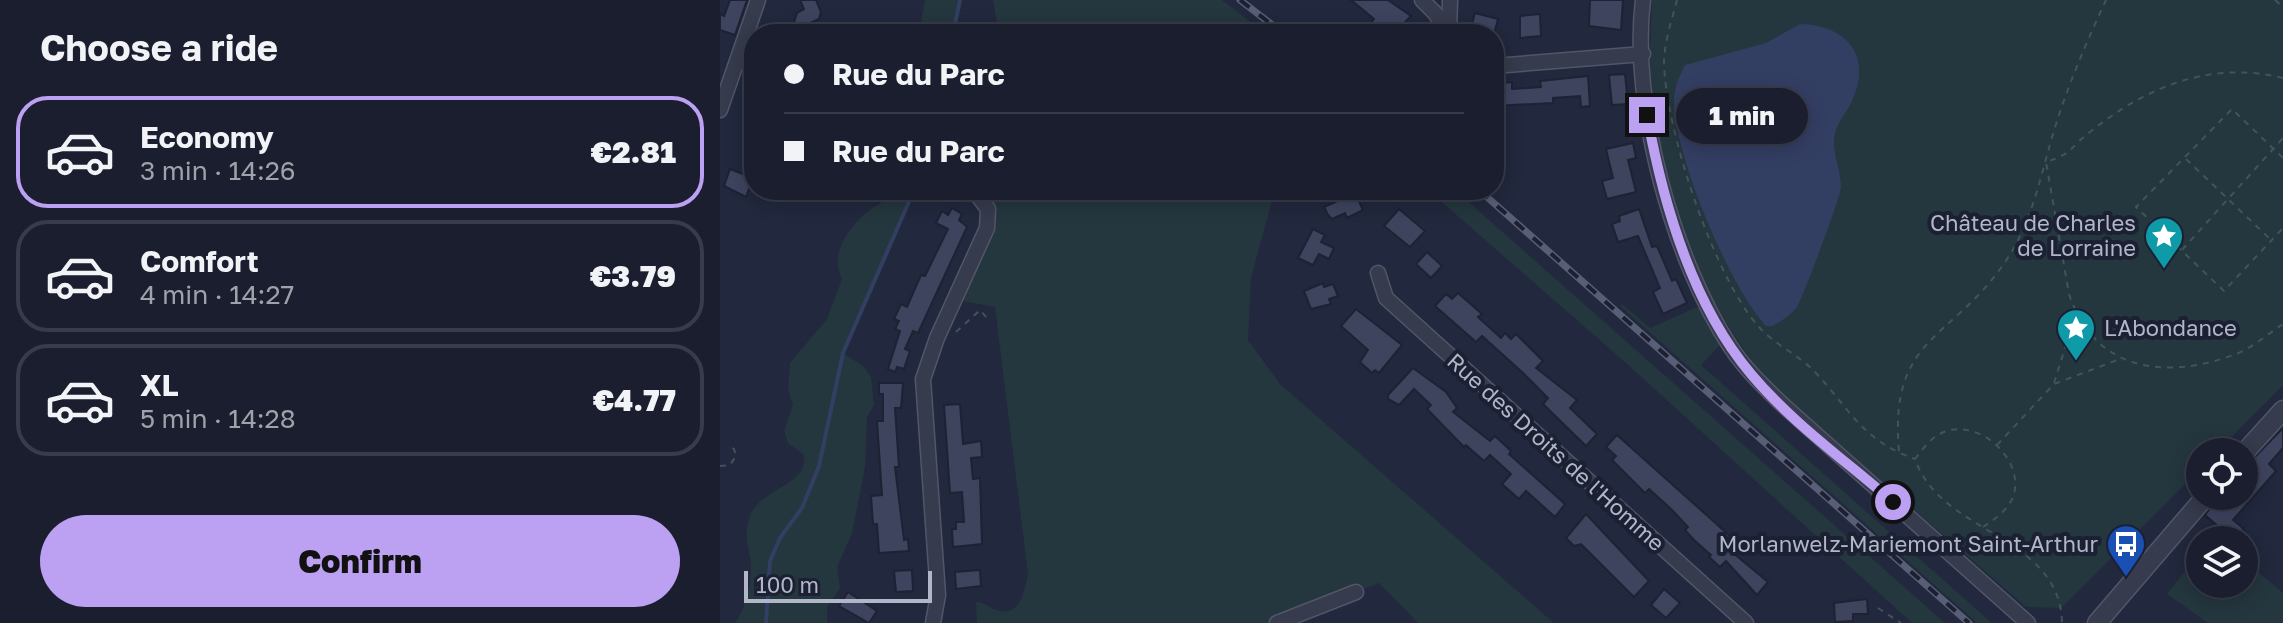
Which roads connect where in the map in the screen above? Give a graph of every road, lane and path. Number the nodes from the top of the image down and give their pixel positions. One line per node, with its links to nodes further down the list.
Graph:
1 (758, 0): 10 (street)
2 (1422, 0): 11 (street)
3 (1436, 0): 12 (street)
4 (1450, 0): 13 (street)
5 (1643, 0): 15 (street)
6 (1677, 0): 40 (path)
7 (2106, 0): 23 (path)
8 (2275, 0): 9 (path)
9 (2283, 7)
10 (750, 24)
11 (1442, 24)
12 (1444, 24)
13 (1448, 24)
14 (744, 41): 18 (street)
15 (1643, 54): 16 (street); 51 (street)
16 (1504, 65)
17 (2283, 78): 23 (path)
18 (720, 110)
19 (2283, 138): 20 (path)
20 (2273, 149): 21 (path); 22 (path); 24 (path)
21 (2185, 158): 24 (path); 28 (path)
22 (2283, 158)
23 (2046, 162): 30 (path); 40 (path)
24 (2228, 199): 27 (path); 28 (path)
25 (981, 200): 47 (street)
26 (2283, 228): 27 (path)
27 (2272, 240): 28 (path)
28 (2182, 250)
29 (1378, 273): 49 (street, Rue des Droits de l'Homme)
30 (2076, 314): 34 (path); 35 (path)
31 (988, 319): 33 (path)
32 (2283, 324): 34 (path)
33 (955, 332)
34 (2122, 358): 35 (path)
35 (2054, 384): 39 (path)
36 (2283, 410): 37 (street)
37 (2258, 438)
38 (728, 445): 42 (path)
39 (1997, 445): 41 (path); 44 (path)
40 (1900, 454): 41 (path)
41 (1915, 459): 44 (path)
42 (720, 466)
43 (2194, 510): 53 (street)
44 (1983, 527): 52 (path)
45 (1356, 592): 48 (street)
46 (1878, 608): 50 (path)
47 (933, 623)
48 (1277, 623)
49 (1746, 623)
50 (1901, 623)
51 (2028, 623)
52 (2062, 623)
53 (2097, 623)

